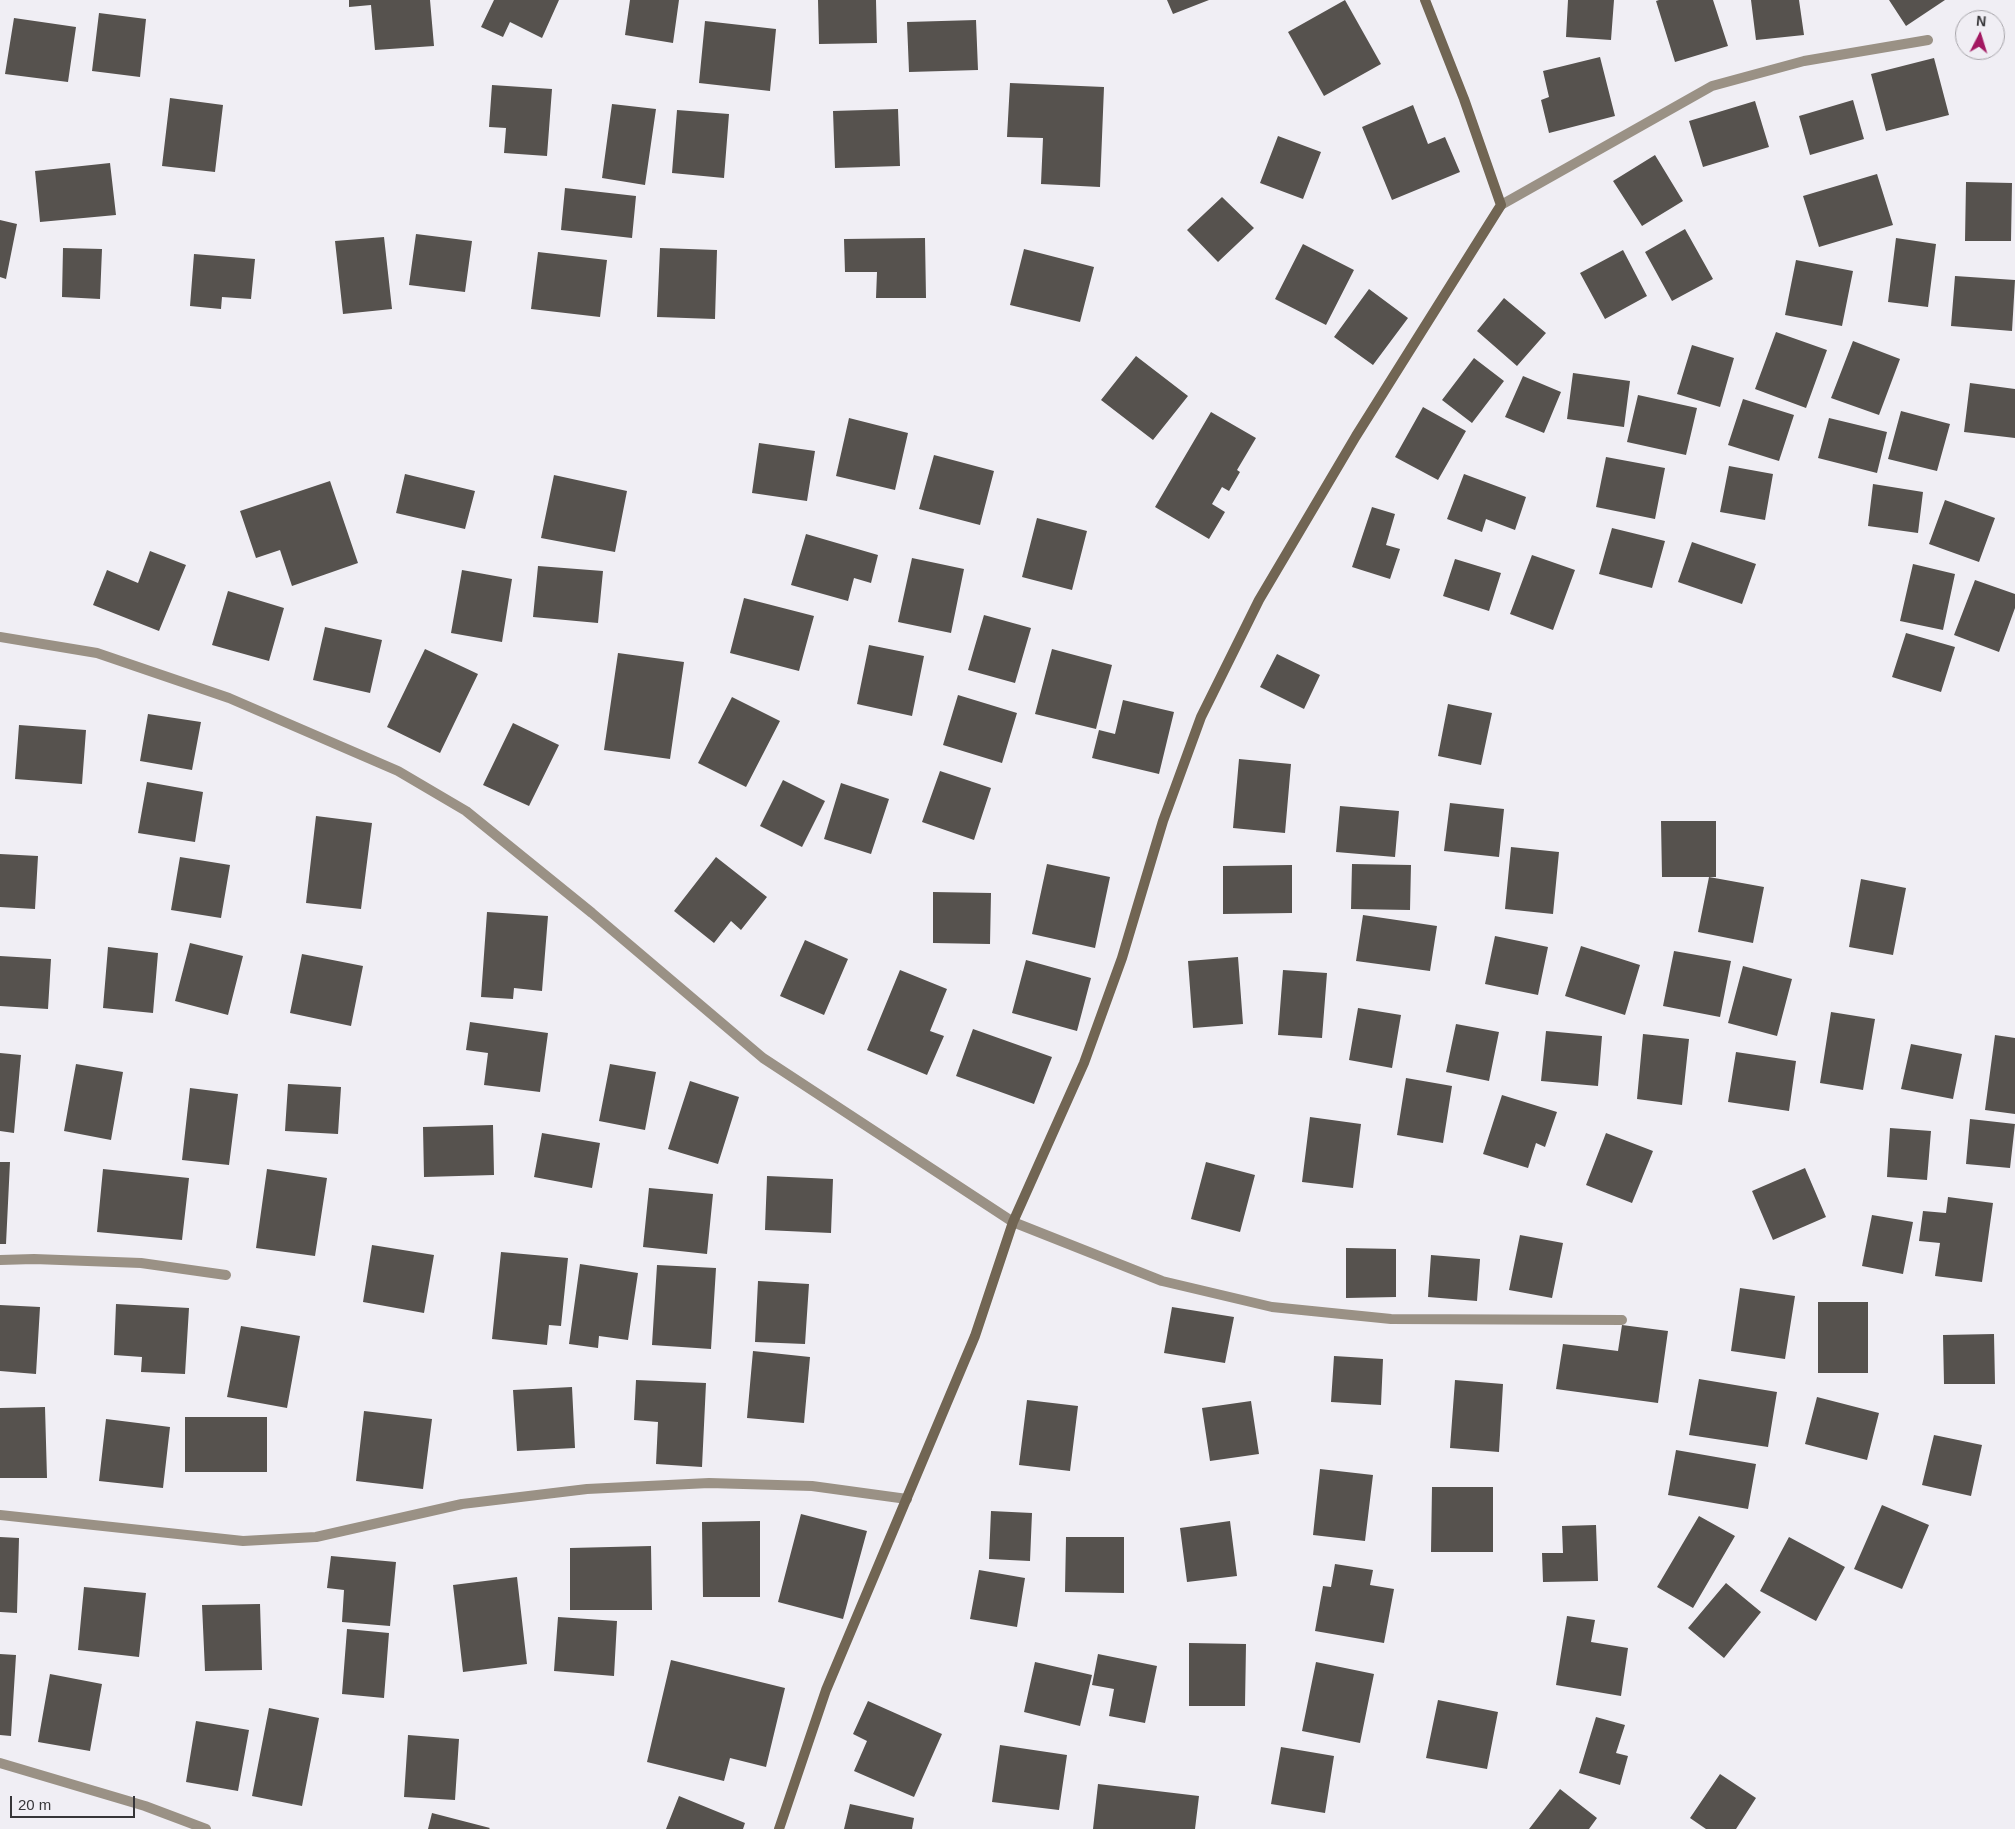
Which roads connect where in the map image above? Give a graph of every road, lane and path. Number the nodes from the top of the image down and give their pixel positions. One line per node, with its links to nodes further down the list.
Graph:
1 (1425, 0): 3 (street)
2 (1928, 40): 3 (street)
3 (1501, 205): 5 (street)
4 (0, 636): 5 (street)
5 (1013, 1222): 8 (street); 9 (street)
6 (0, 1260): 7 (street)
7 (226, 1275)
8 (1622, 1320)
9 (907, 1499): 10 (street); 13 (street)
10 (0, 1515)
11 (0, 1763): 12 (street)
12 (206, 1829)
13 (779, 1829)

